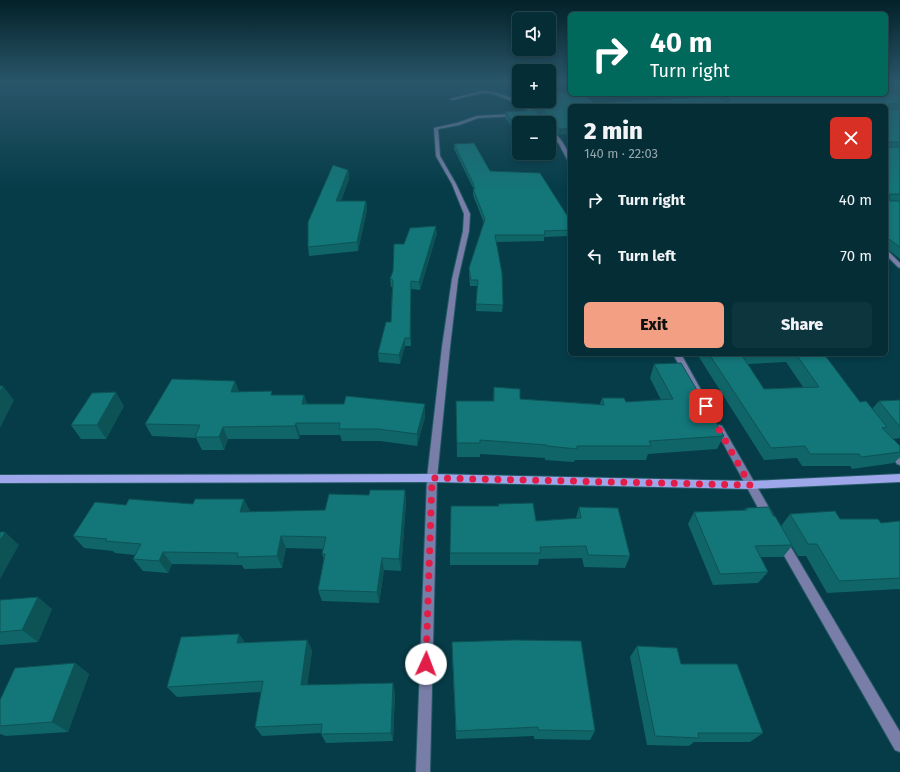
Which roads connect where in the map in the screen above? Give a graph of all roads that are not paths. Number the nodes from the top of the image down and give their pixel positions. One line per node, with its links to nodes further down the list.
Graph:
1 (477, 118): 9 (street)
2 (556, 136): 3 (street)
3 (568, 156)
4 (888, 254): 5 (street)
5 (900, 266)
6 (678, 356): 12 (street)
7 (886, 442): 8 (street)
8 (900, 461)
9 (432, 478): 11 (street); 12 (street); 14 (street)
10 (900, 478): 12 (street)
11 (0, 479)
12 (750, 485): 13 (street)
13 (900, 745)
14 (423, 772)

